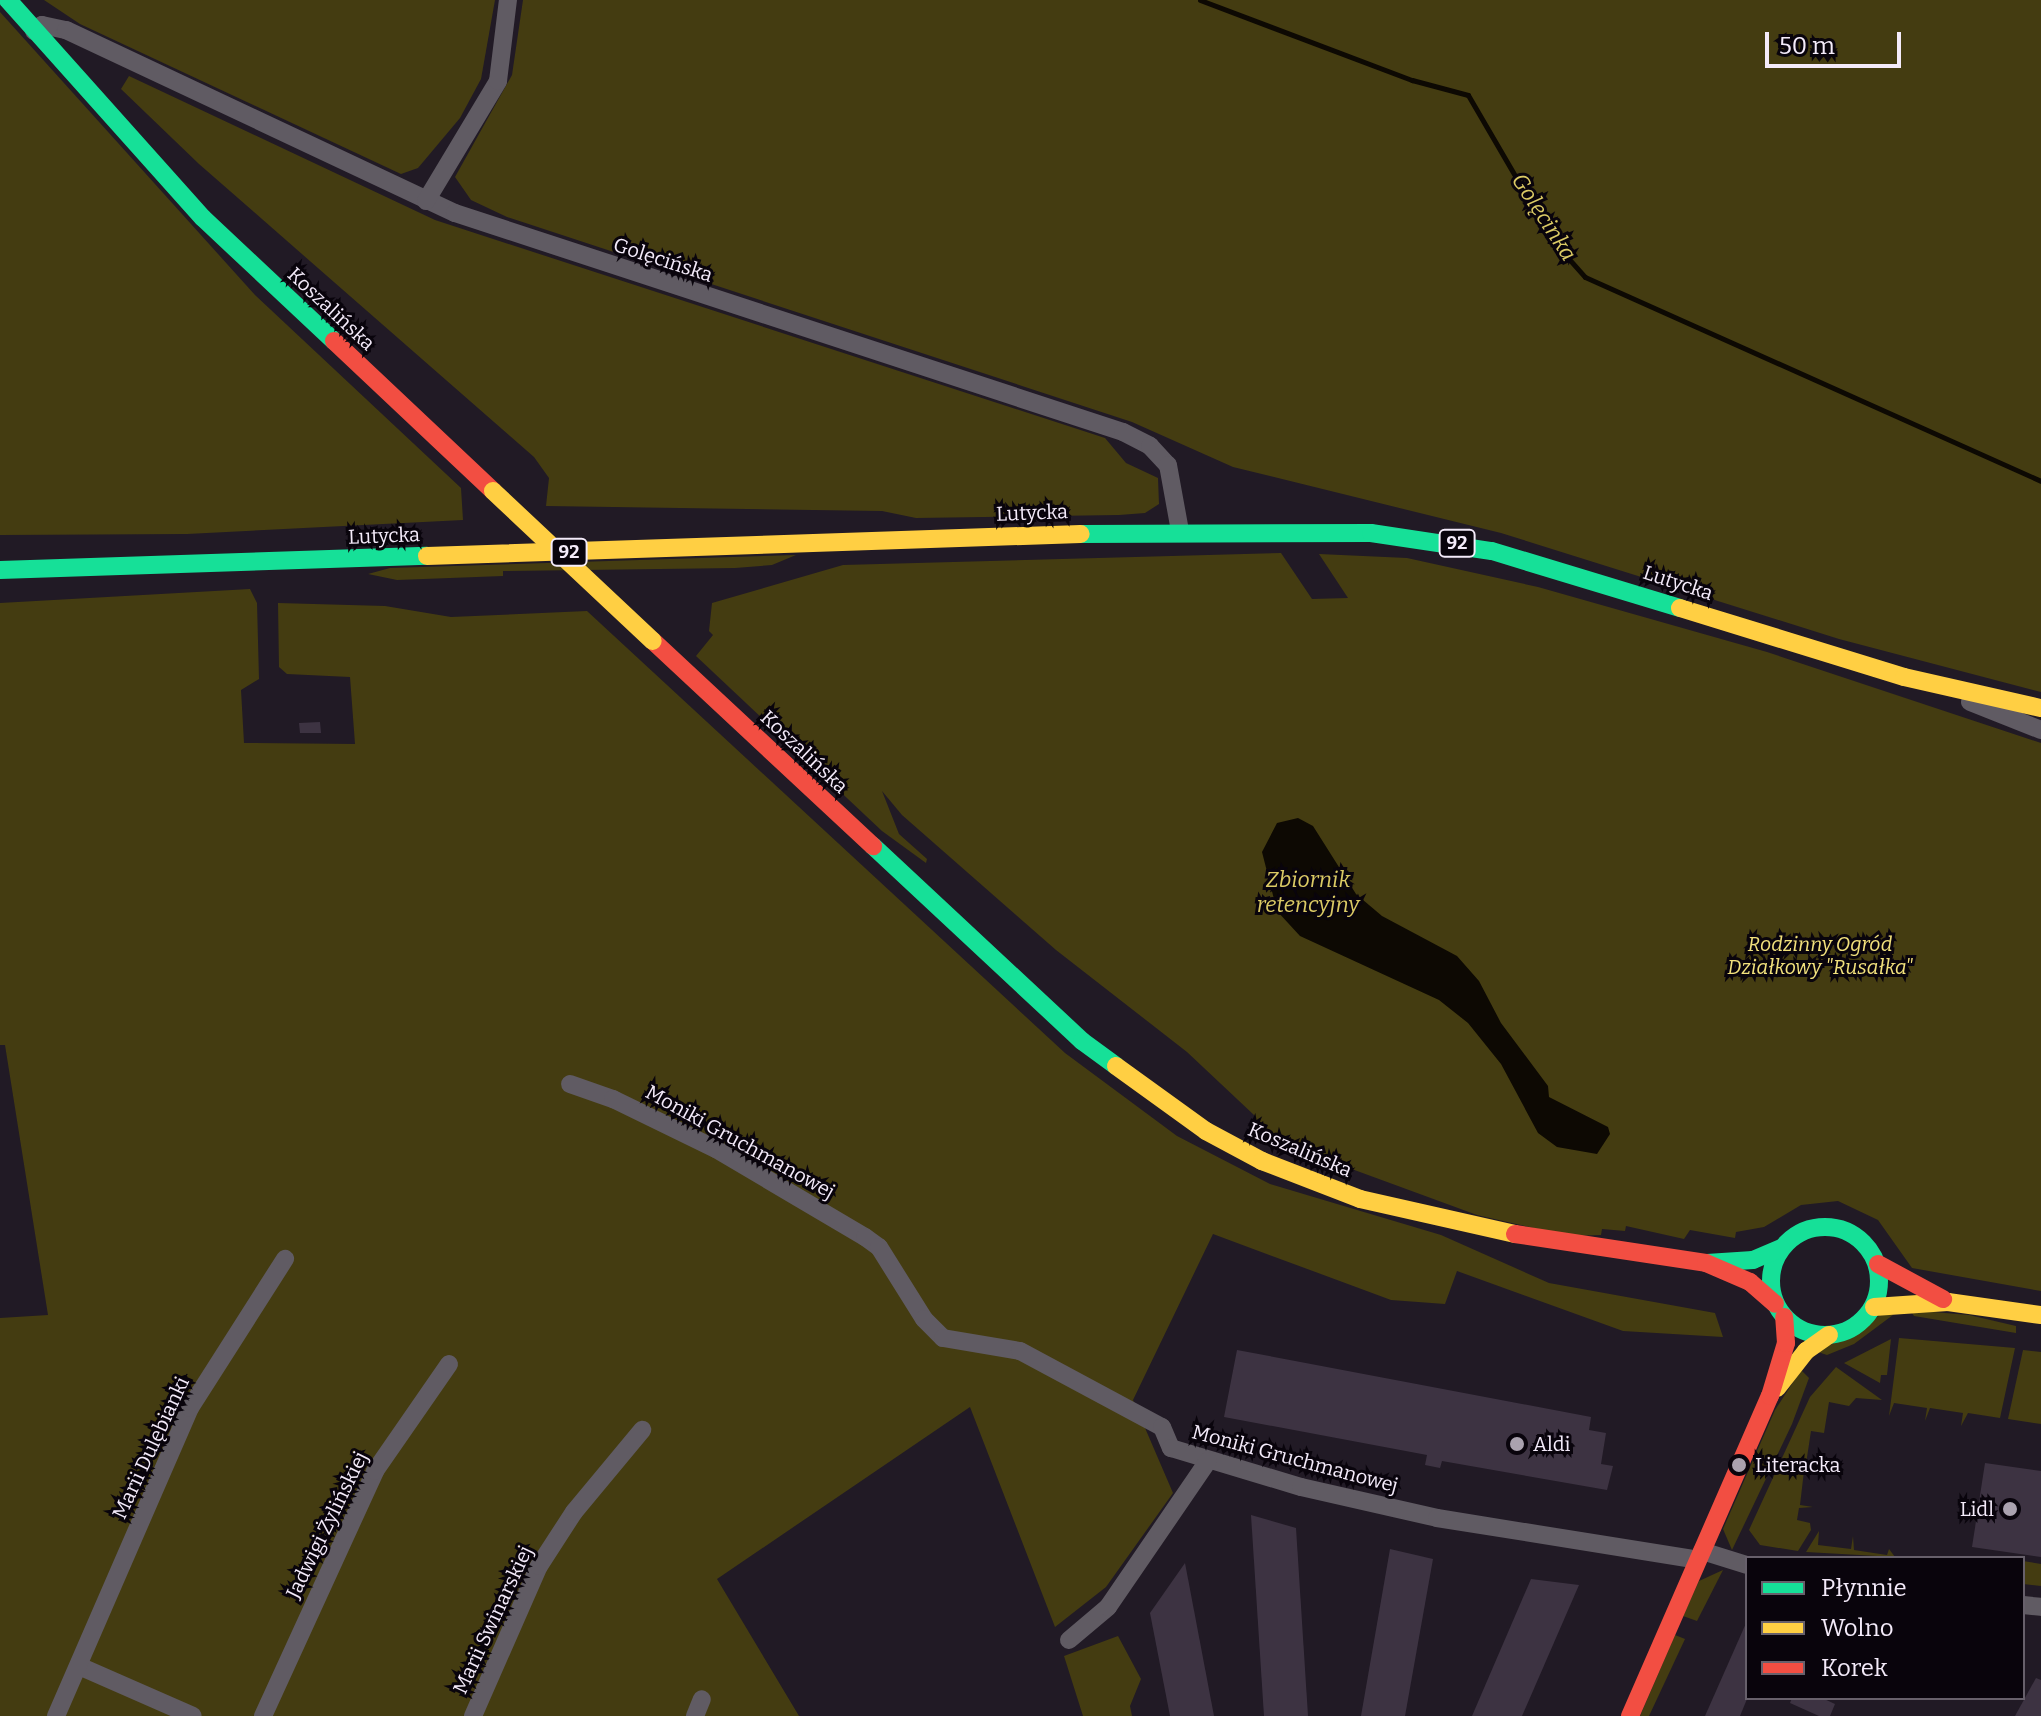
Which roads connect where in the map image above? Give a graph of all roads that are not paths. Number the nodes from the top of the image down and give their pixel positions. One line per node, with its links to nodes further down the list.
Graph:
1 (8, 0): 3 (street)
2 (508, 0): 6 (street)
3 (28, 24): 4 (street, Golęcińska); 5 (street, Koszalińska)
4 (90, 43): 5 (street); 6 (street, Golęcińska)
5 (52, 52): 15 (street, Koszalińska, bridge)
6 (426, 201): 7 (street, Golęcińska)
7 (1180, 531): 8 (street, Lutycka / 92); 9 (street, Lutycka / 92)
8 (0, 570)
9 (1904, 677): 10 (street, Lutycka / 92); 11 (street)
10 (2041, 708)
11 (2041, 730)
12 (570, 1084): 25 (street, Moniki Gruchmanowej)
13 (1781, 1248): 15 (street, Koszalińska); 16 (street); 19 (street)
14 (285, 1259): 29 (street, Marii Dulębianki)
15 (1706, 1263): 19 (street, Koszalińska)
16 (1878, 1264): 17 (street); 18 (street)
17 (1948, 1302): 18 (street); 20 (street)
18 (1874, 1307): 21 (street)
19 (1779, 1310): 21 (street); 23 (street)
20 (2041, 1315)
21 (1829, 1335): 23 (street)
22 (449, 1364): 32 (street, Jadwigi Żylińskiej)
23 (1770, 1396): 26 (street)
24 (642, 1430): 33 (street, Marii Swinarskiej)
25 (1208, 1461): 26 (street, Moniki Gruchmanowej); 28 (street)
26 (1700, 1556): 27 (street, Moniki Gruchmanowej); 34 (street)
27 (1745, 1565)
28 (1069, 1640)
29 (79, 1666): 30 (street, Marii Dulębianki); 31 (street)
30 (56, 1716)
31 (193, 1716)
32 (263, 1716)
33 (473, 1716)
34 (1630, 1716)

